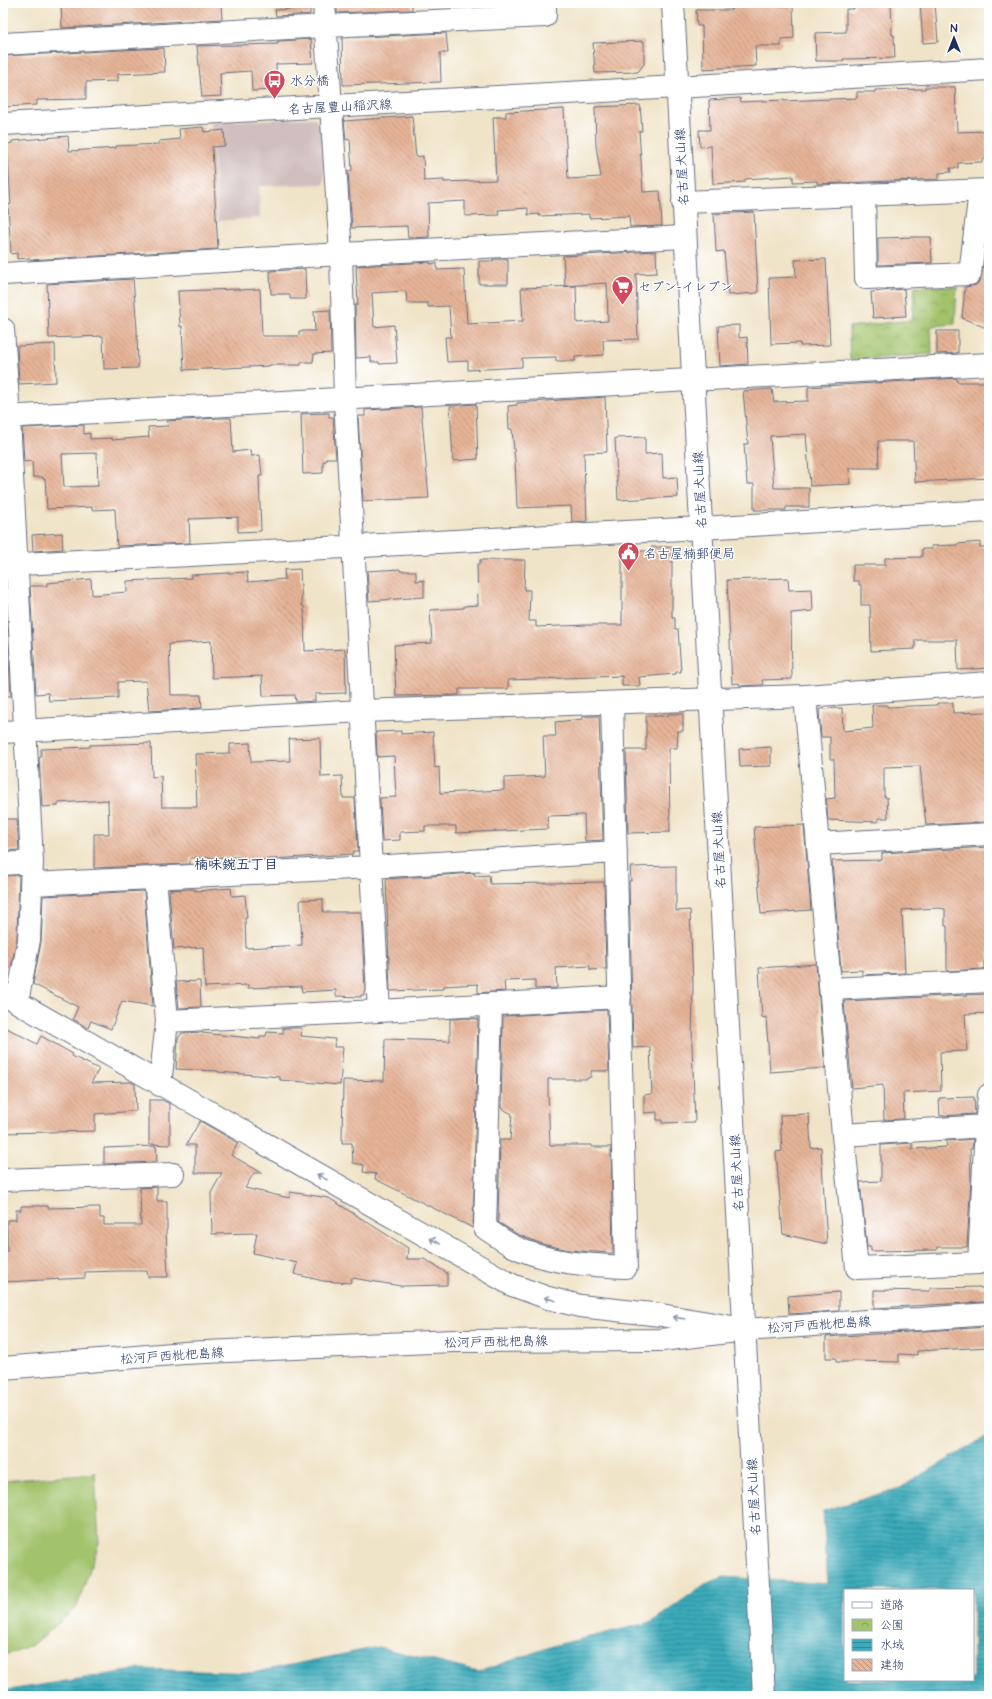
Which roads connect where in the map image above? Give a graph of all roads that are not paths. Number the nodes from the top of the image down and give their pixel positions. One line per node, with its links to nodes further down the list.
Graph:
1 (324, 3): 4 (street)
2 (545, 3): 4 (street)
3 (673, 3): 7 (street, 名古屋犬山線)
4 (326, 26): 5 (street); 8 (street)
5 (3, 44)
6 (989, 69): 7 (street, 名古屋豊山稲沢線)
7 (677, 87): 8 (street, 名古屋豊山稲沢線); 12 (street, 名古屋犬山線)
8 (332, 107): 9 (street, 名古屋豊山稲沢線); 14 (street)
9 (3, 124)
10 (984, 190): 11 (street); 11 (street)
11 (864, 195): 12 (street)
12 (683, 202): 13 (street, 名古屋犬山線)
13 (685, 237): 14 (street); 18 (street, 名古屋犬山線)
14 (341, 254): 15 (street); 19 (street)
15 (3, 274)
16 (3, 329): 20 (street)
17 (989, 364): 18 (street)
18 (694, 380): 19 (street); 22 (street, 名古屋犬山線)
19 (345, 399): 20 (street); 23 (street)
20 (6, 417): 24 (street)
21 (989, 512): 22 (street)
22 (701, 528): 23 (street); 27 (street, 名古屋犬山線)
23 (354, 545): 24 (street); 29 (street)
24 (10, 564): 30 (street)
25 (989, 684): 26 (street)
26 (805, 696): 27 (street); 33 (street)
27 (710, 699): 28 (street); 54 (street, 名古屋犬山線)
28 (612, 703): 29 (street); 34 (street)
29 (362, 711): 30 (street); 37 (street)
30 (26, 730): 31 (street); 35 (street)
31 (3, 732)
32 (989, 834): 33 (street)
33 (818, 844): 41 (street)
34 (616, 852): 37 (street); 42 (street)
35 (32, 862): 36 (street); 39 (street)
36 (3, 864)
37 (371, 867): 38 (street); 45 (street)
38 (155, 877): 39 (street); 46 (street)
39 (32, 884): 43 (street)
40 (989, 980): 41 (street)
41 (831, 989): 50 (street)
42 (620, 997): 44 (street); 44 (street)
43 (10, 998): 47 (street)
44 (491, 1004): 45 (street)
45 (379, 1011): 46 (street)
46 (167, 1021): 47 (street)
47 (160, 1085): 54 (street, one-way to 47)
48 (989, 1095): 49 (street)
49 (986, 1126): 50 (street); 50 (street)
50 (844, 1135)
51 (173, 1174): 52 (street)
52 (3, 1180)
53 (989, 1314): 54 (street, 松河戸西枇杷島線)
54 (745, 1330): 55 (street, 松河戸西枇杷島線); 56 (street, 名古屋犬山線)
55 (3, 1368)
56 (764, 1696)

